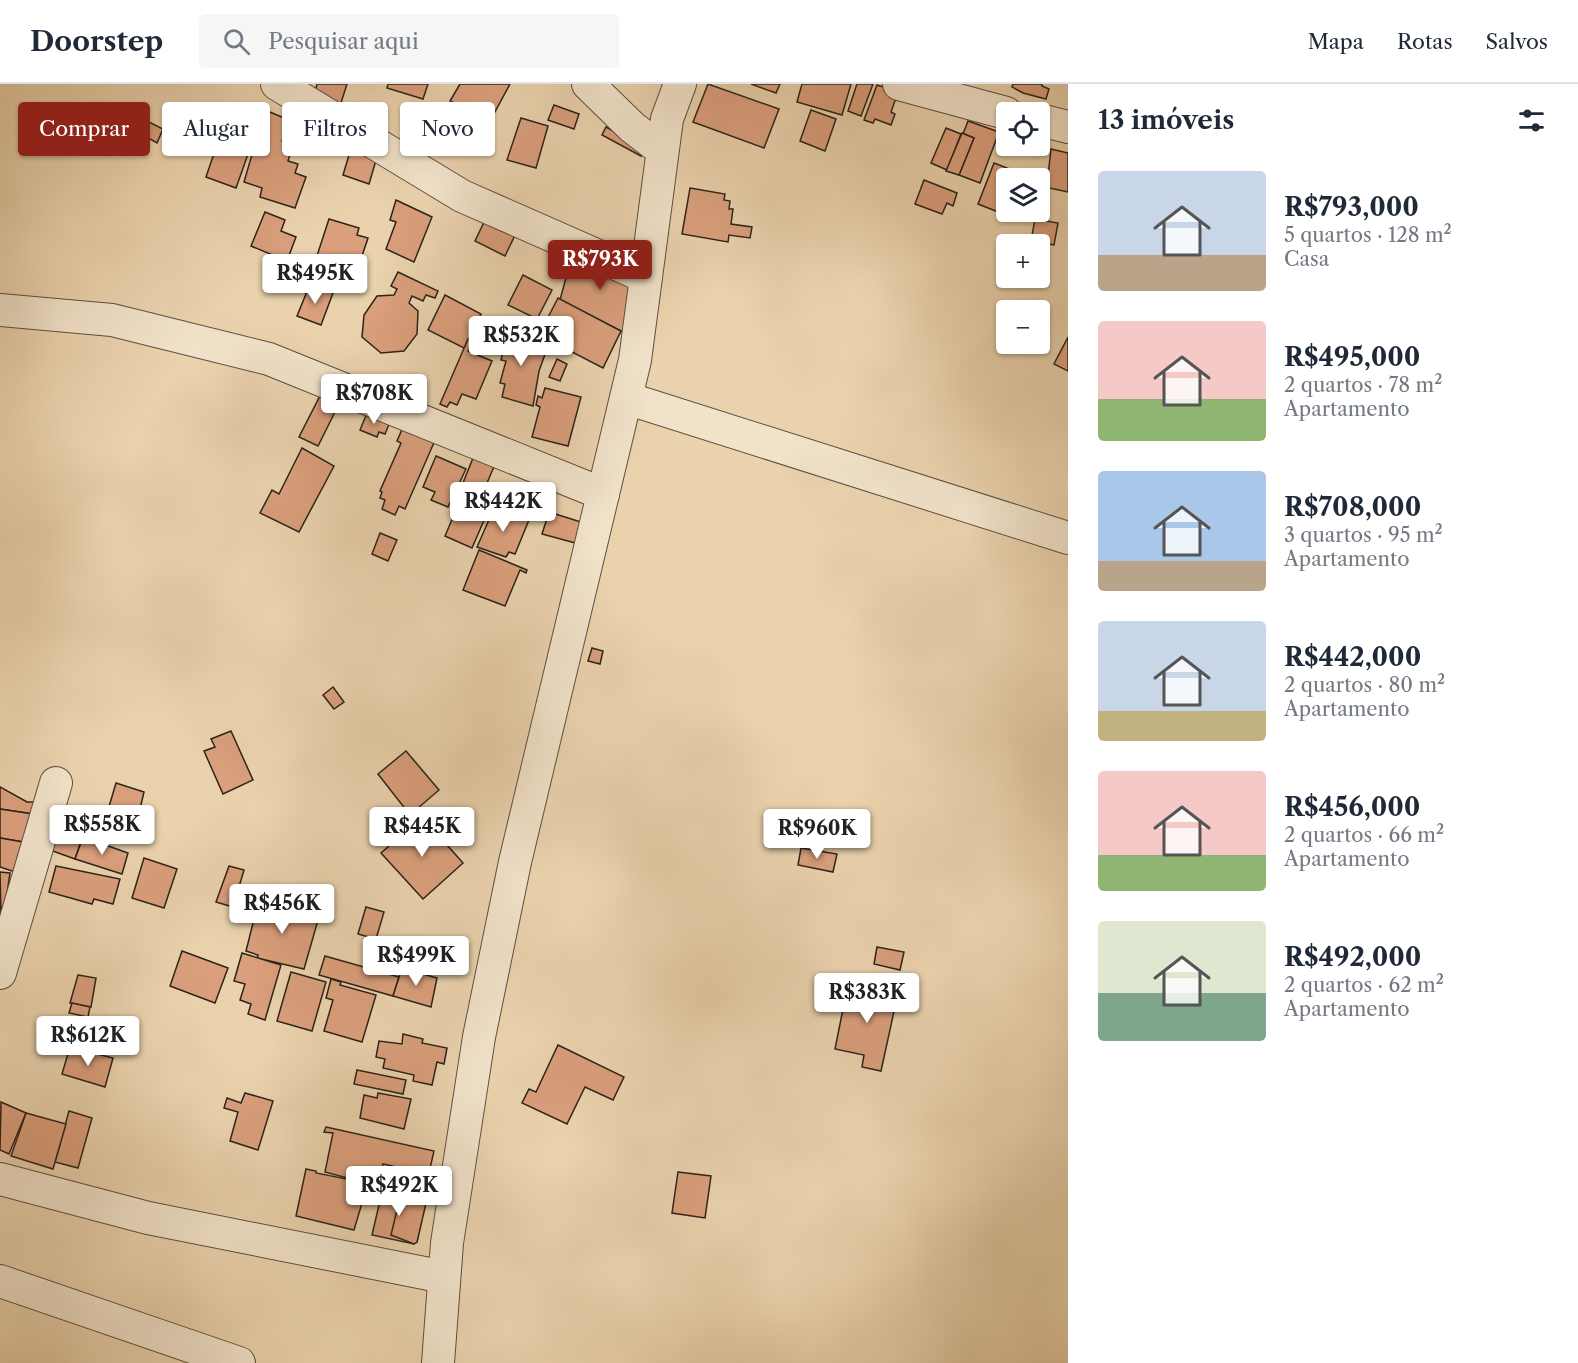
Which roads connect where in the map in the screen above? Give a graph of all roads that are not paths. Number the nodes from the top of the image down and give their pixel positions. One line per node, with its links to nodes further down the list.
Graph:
1 (277, 84): 9 (street)
2 (588, 84): 8 (street)
3 (680, 84): 8 (street)
4 (899, 84): 5 (street)
5 (996, 110)
6 (1050, 122): 7 (street)
7 (1068, 127)
8 (662, 150): 9 (street)
9 (646, 277): 11 (street)
10 (0, 310): 12 (street)
11 (626, 398): 12 (street); 13 (street)
12 (603, 494): 17 (street)
13 (1068, 538)
14 (56, 783): 15 (street)
15 (0, 973)
16 (0, 1179): 17 (street)
17 (444, 1277): 20 (street)
18 (0, 1281): 19 (street)
19 (240, 1363)
20 (438, 1363)

